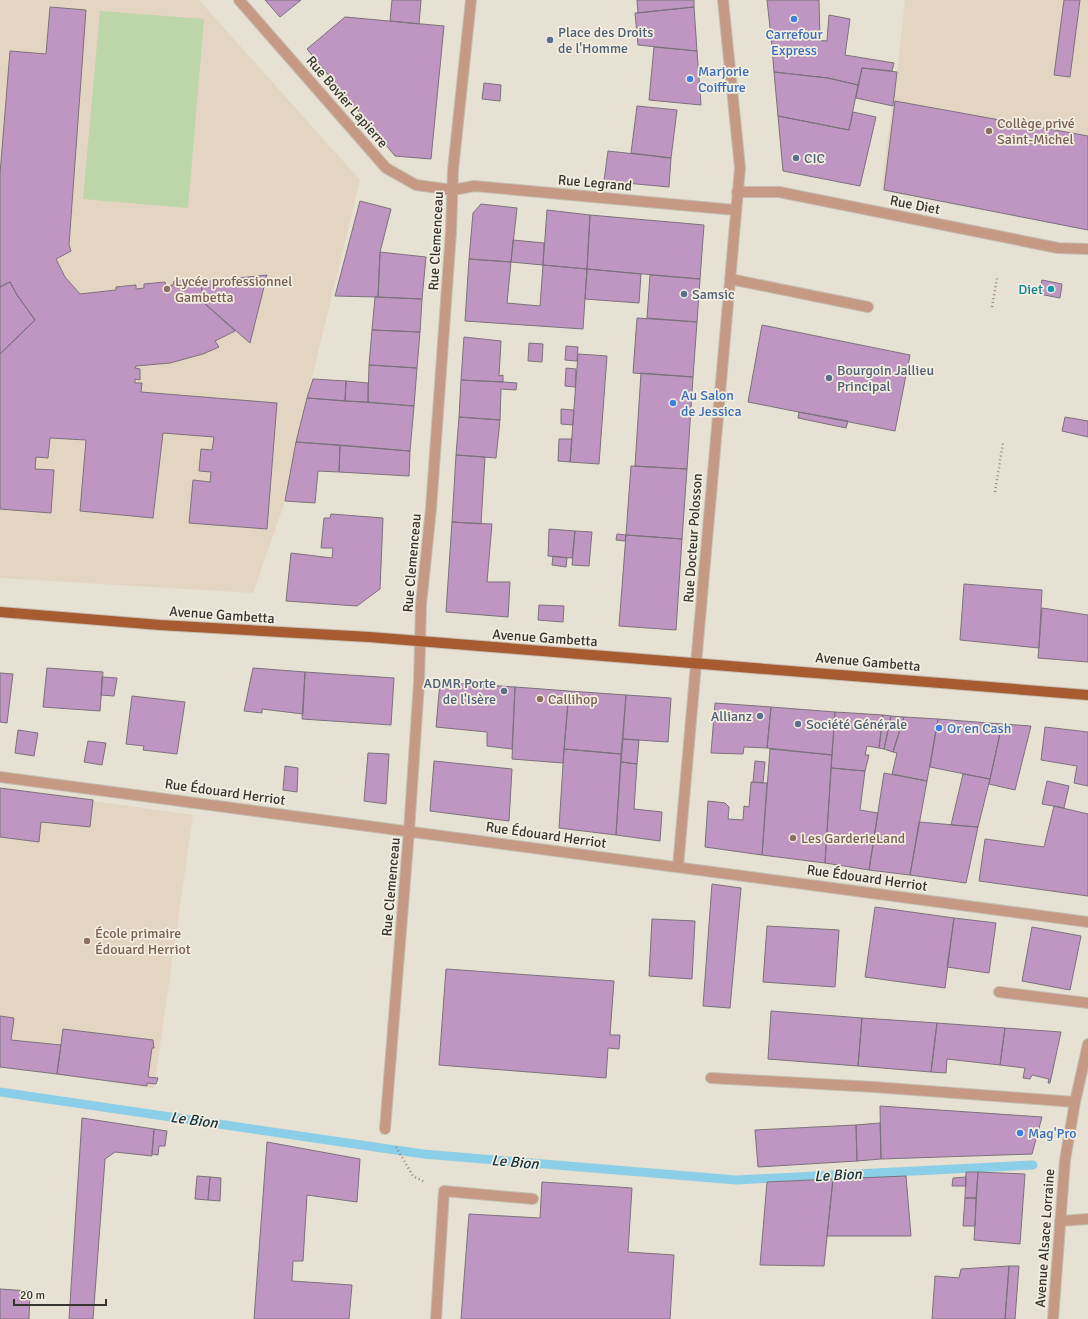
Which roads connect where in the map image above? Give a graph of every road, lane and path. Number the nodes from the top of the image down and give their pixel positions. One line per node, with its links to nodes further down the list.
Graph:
1 (239, 0): 4 (street, Rue Bovier Lapierre)
2 (471, 0): 4 (street, Rue Clemenceau)
3 (723, 0): 5 (street, Rue Docteur Polosson)
4 (453, 190): 6 (street, Rue Legrand); 15 (street, Rue Clemenceau)
5 (737, 192): 6 (street, Rue Docteur Polosson); 7 (street, Rue Diet)
6 (736, 210): 9 (street, Rue Docteur Polosson)
7 (1088, 249)
8 (997, 278): 11 (path)
9 (730, 279): 10 (street); 16 (street, Rue Docteur Polosson)
10 (868, 307)
11 (992, 307)
12 (1003, 443): 13 (path)
13 (995, 492)
14 (0, 612): 15 (main road, Avenue Gambetta)
15 (420, 642): 16 (main road, Avenue Gambetta); 19 (street, Rue Clemenceau)
16 (697, 663): 17 (main road, Avenue Gambetta); 20 (street, Rue Docteur Polosson)
17 (1088, 695)
18 (0, 777): 19 (street, Rue Édouard Herriot)
19 (410, 831): 20 (street, Rue Édouard Herriot); 27 (street, Rue Clemenceau)
20 (678, 867): 21 (street, Rue Édouard Herriot)
21 (1088, 922)
22 (999, 992): 23 (street)
23 (1088, 1004)
24 (1088, 1044): 26 (street, Avenue Alsace Lorraine)
25 (711, 1078): 26 (street)
26 (1075, 1102): 31 (street, Avenue Alsace Lorraine)
27 (385, 1130): 28 (path)
28 (413, 1176)
29 (533, 1198): 32 (street)
30 (1088, 1219): 31 (street)
31 (1060, 1221): 33 (street, Avenue Alsace Lorraine)
32 (436, 1319)
33 (1053, 1319)

